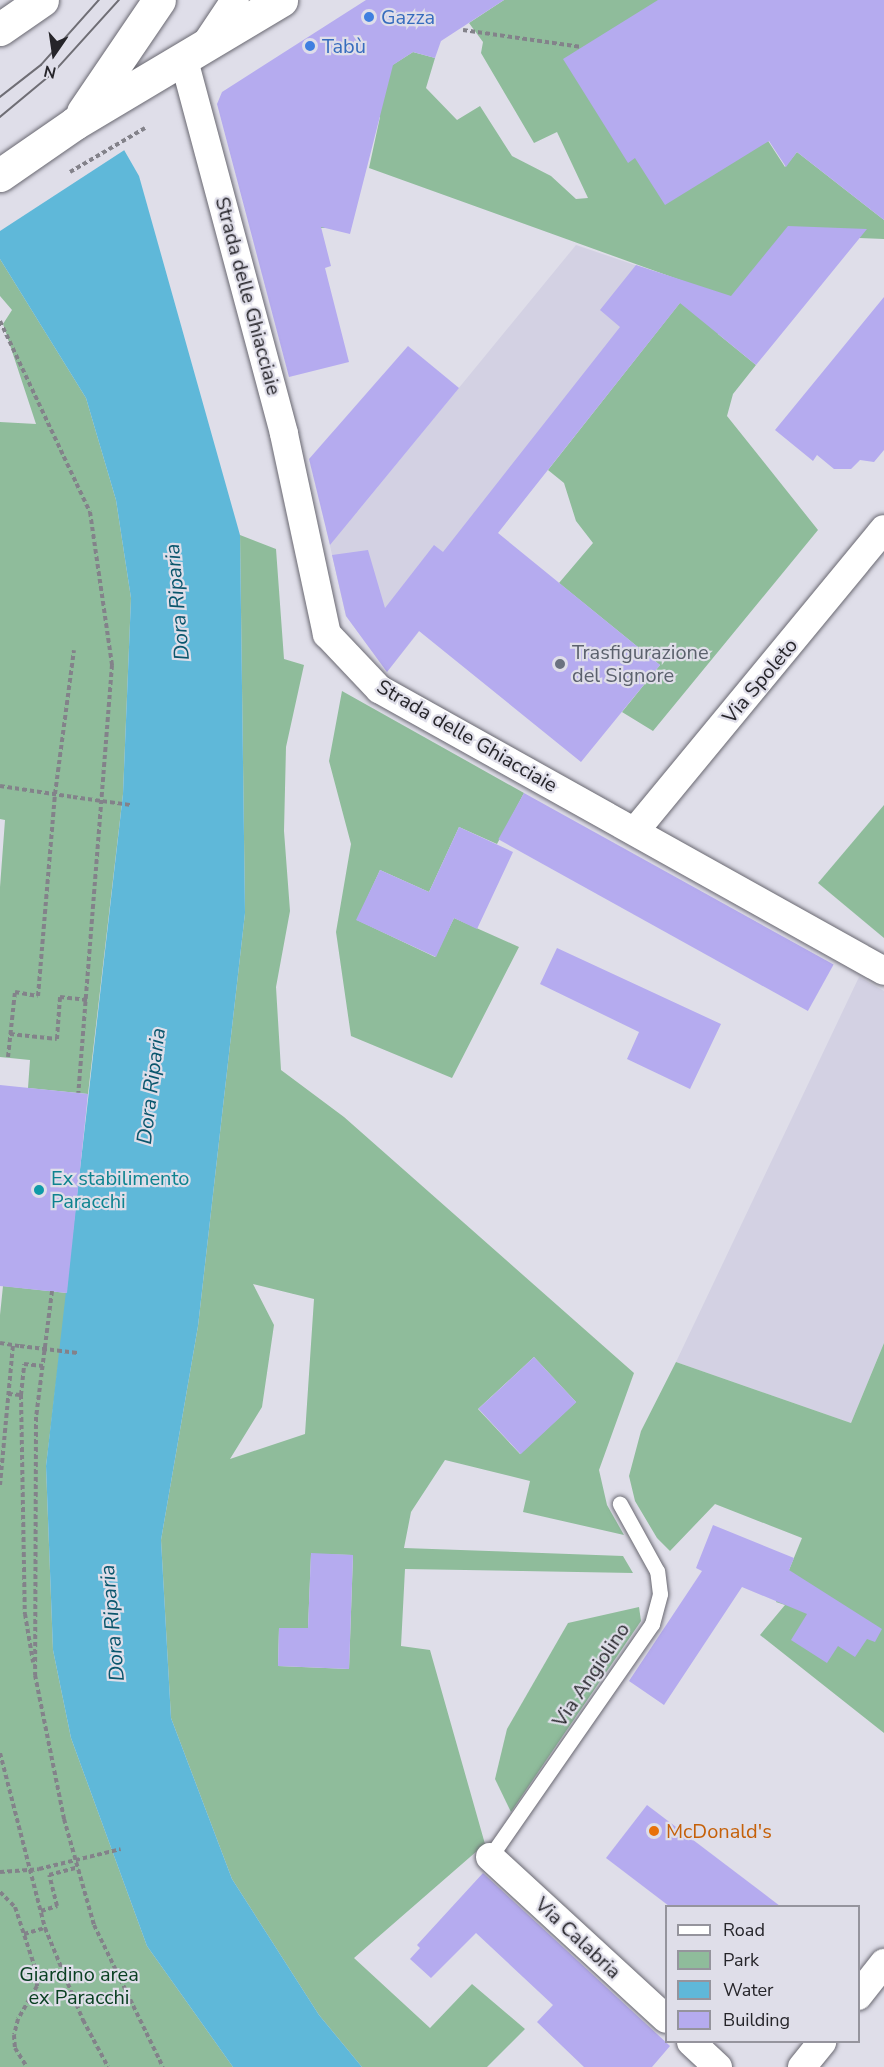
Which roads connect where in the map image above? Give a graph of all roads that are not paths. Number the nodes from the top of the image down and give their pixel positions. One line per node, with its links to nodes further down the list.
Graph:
1 (42, 0): 5 (street)
2 (159, 0): 7 (street)
3 (236, 0): 6 (street)
4 (280, 0): 6 (street)
5 (0, 29)
6 (192, 55): 7 (street); 10 (street, Strada delle Ghiacciaie)
7 (117, 85): 8 (street)
8 (0, 175)
9 (884, 530): 10 (street, Via Spoleto)
10 (635, 831): 11 (street, Strada delle Ghiacciaie)
11 (884, 971)
12 (620, 1504): 13 (lane, Via Angiolino)
13 (490, 1857): 16 (street, Via Calabria)
14 (884, 1963): 15 (street)
15 (860, 1993)
16 (665, 2018)
17 (691, 2043): 19 (street)
18 (821, 2043): 20 (street)
19 (718, 2067)
20 (802, 2067)

